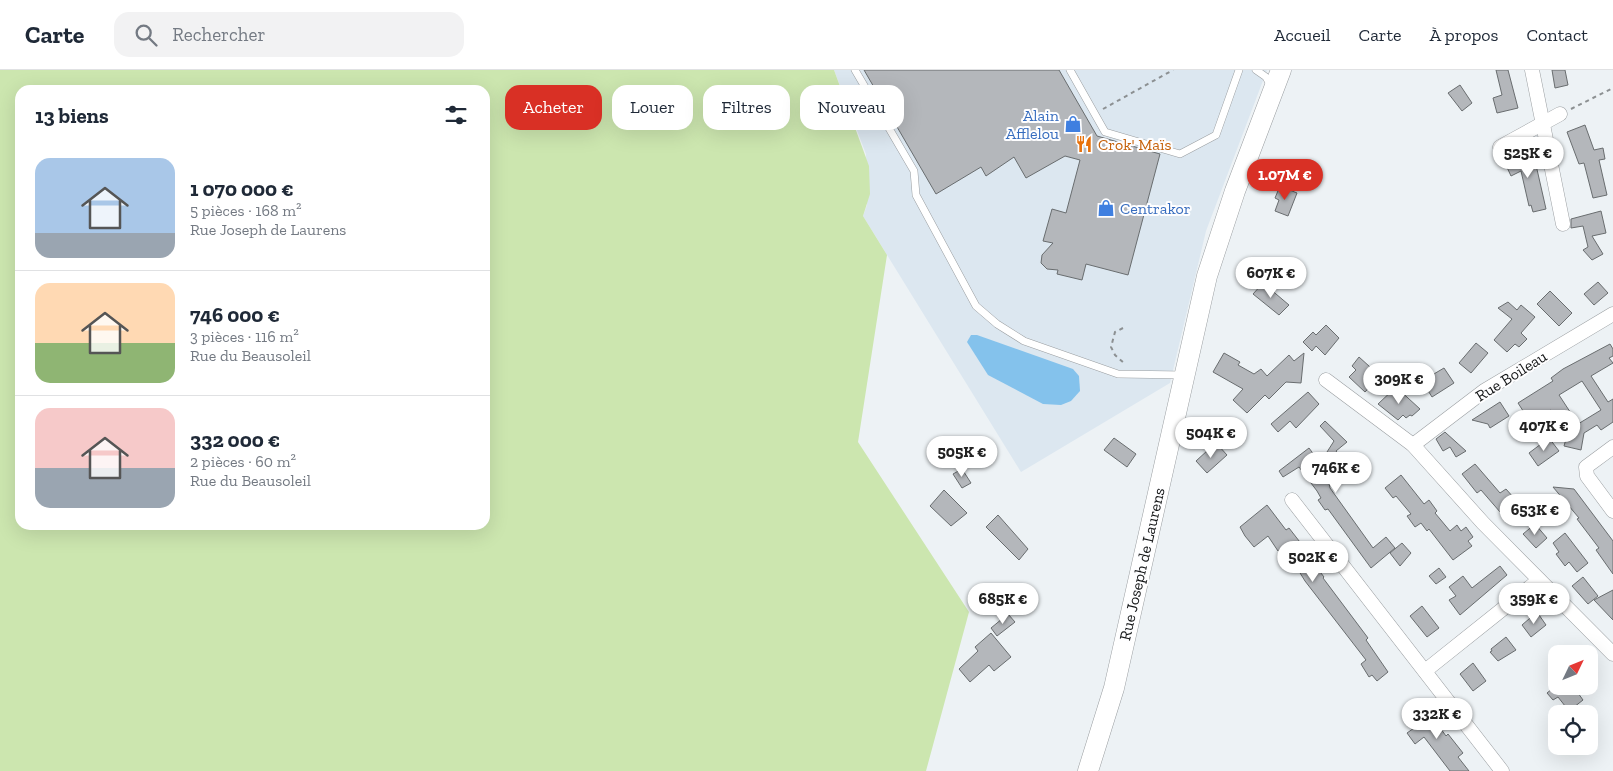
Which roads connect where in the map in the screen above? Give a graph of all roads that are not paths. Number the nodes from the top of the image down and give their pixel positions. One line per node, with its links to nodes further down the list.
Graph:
1 (855, 70): 13 (lane)
2 (1070, 70): 3 (lane)
3 (1238, 70)
4 (1256, 70): 7 (lane)
5 (1281, 70): 7 (main road, Rue Joseph de Laurens)
6 (1532, 70): 9 (street)
7 (1272, 94): 13 (main road, Rue Joseph de Laurens)
8 (1560, 114): 9 (street)
9 (1543, 124): 10 (street); 11 (street)
10 (1500, 147)
11 (1562, 224)
12 (1613, 314): 15 (street, Rue Boileau)
13 (1184, 375): 22 (main road, Rue Joseph de Laurens)
14 (1326, 380): 15 (street)
15 (1413, 445): 19 (street)
16 (1613, 447): 18 (street)
17 (1292, 500): 21 (street)
18 (1613, 511)
19 (1539, 580): 20 (street); 21 (street)
20 (1613, 654)
21 (1425, 670): 23 (street)
22 (1088, 771)
23 (1502, 771)

